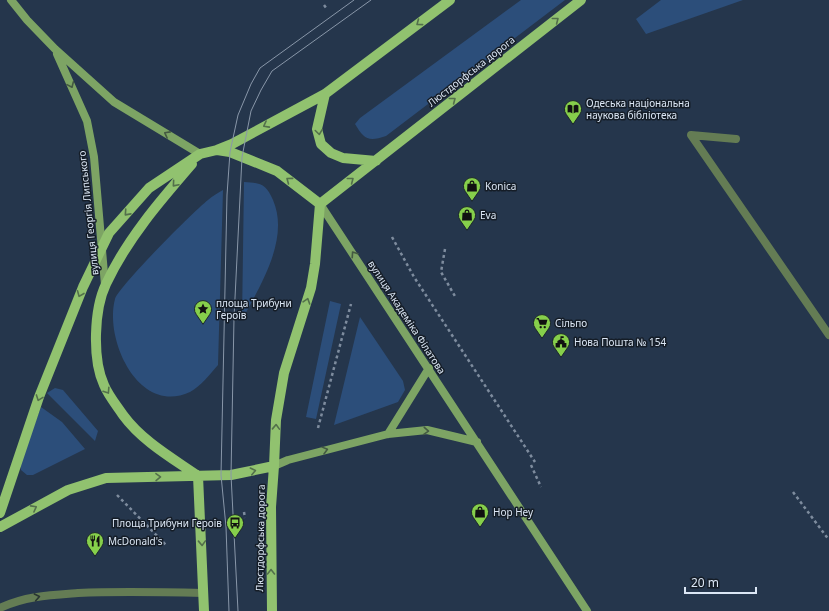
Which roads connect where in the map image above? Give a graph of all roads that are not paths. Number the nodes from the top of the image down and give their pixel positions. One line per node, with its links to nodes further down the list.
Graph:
1 (11, 0): 4 (main road, вулиця Георгія Липського)
2 (450, 0): 5 (main road, one-way to 5)
3 (581, 0): 9 (main road, Люстдорфська дорога, one-way to 3)
4 (55, 49): 8 (main road, вулиця Георгія Липського, one-way to 4); 11 (main road, вулиця Георгія Липського, one-way to 11)
5 (325, 94): 7 (main road, one-way to 7); 9 (main road, one-way to 9)
6 (736, 139): 13 (lane)
7 (217, 150): 8 (main road); 10 (main road, one-way to 7)
8 (200, 154): 11 (main road, one-way to 11); 12 (main road, one-way to 12)
9 (376, 161): 10 (main road, Люстдорфська дорога, one-way to 9)
10 (320, 204): 14 (main road, вулиця Академіка Філатова, one-way to 10); 17 (main road, one-way to 10)
11 (102, 246): 12 (main road, вулиця Георгія Липського); 19 (main road, one-way to 19)
12 (105, 285): 18 (main road, one-way to 18)
13 (829, 334)
14 (428, 368): 15 (main road); 16 (main road, вулиця Академіка Філатова)
15 (388, 434): 16 (main road, one-way to 16); 17 (main road, one-way to 15)
16 (476, 442): 25 (main road, вулиця Академіка Філатова)
17 (274, 466): 18 (main road, one-way to 17); 24 (main road, Люстдорфська дорога, one-way to 17)
18 (198, 476): 20 (main road, one-way to 18); 21 (main road, one-way to 21)
19 (0, 513)
20 (0, 527)
21 (204, 593): 22 (lane, one-way to 21); 23 (main road)
22 (0, 608)
23 (204, 611)
24 (272, 611)
25 (587, 611)

